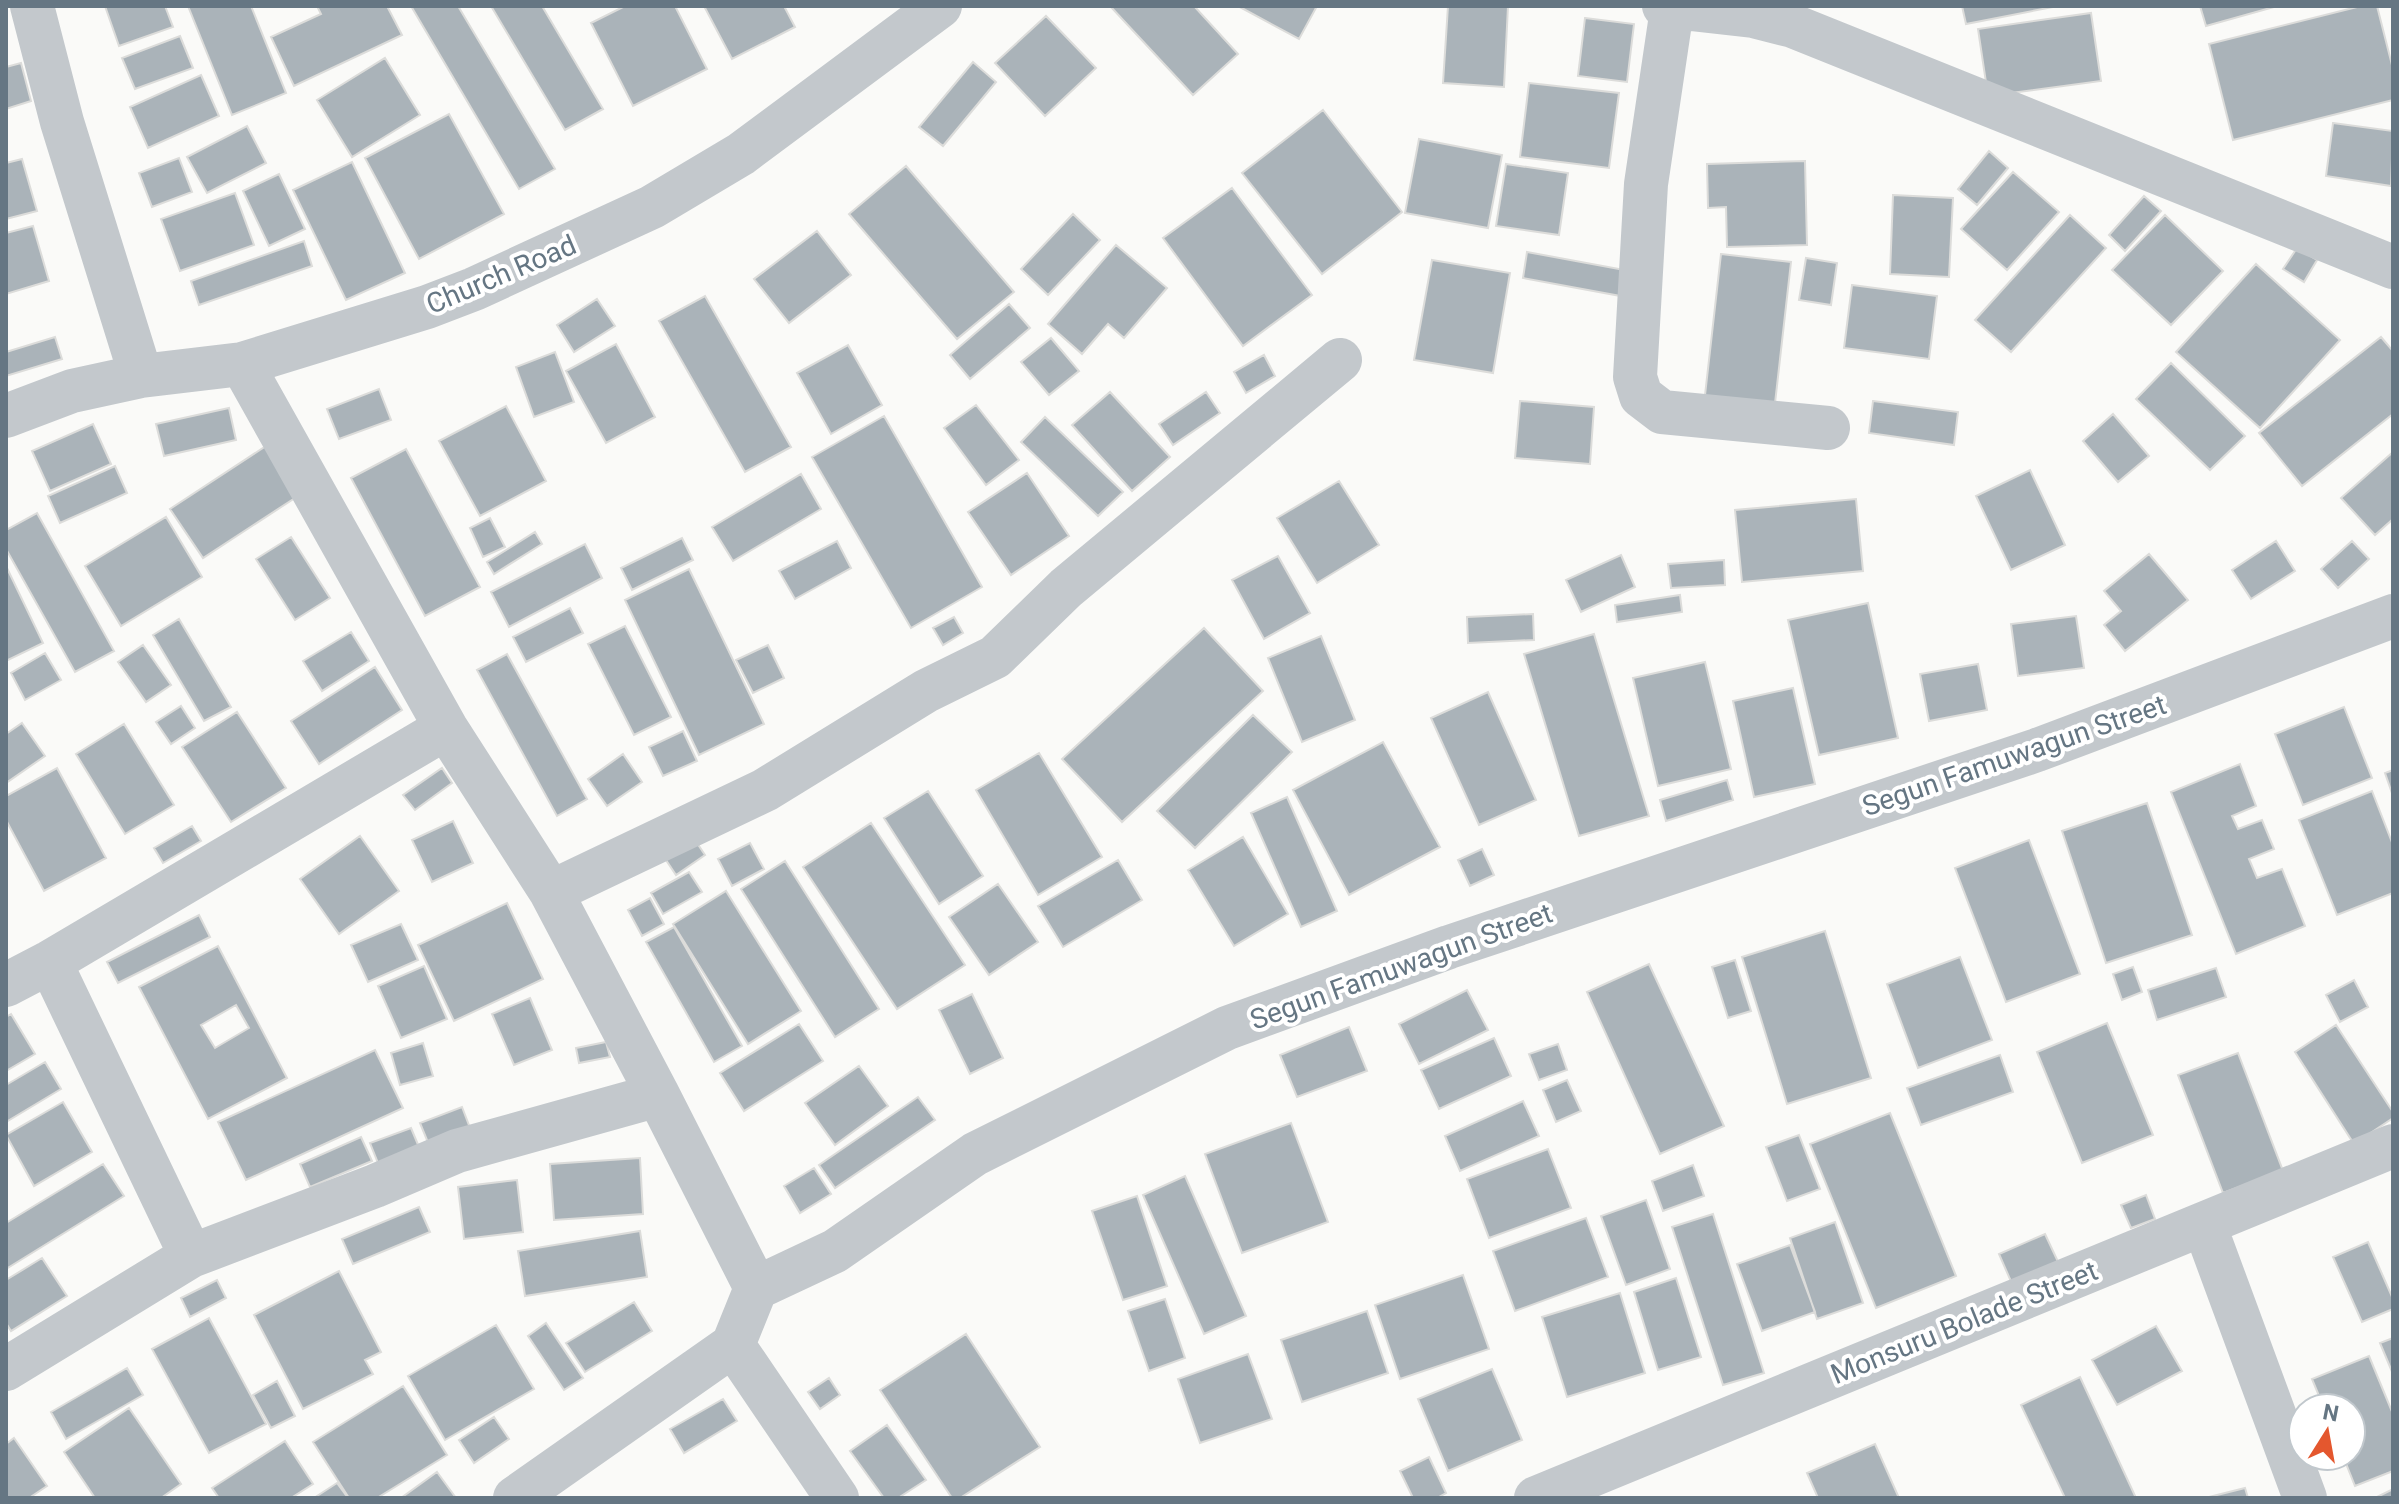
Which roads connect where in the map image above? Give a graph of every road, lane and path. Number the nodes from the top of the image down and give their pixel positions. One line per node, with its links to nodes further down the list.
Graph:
1 (32, 6): 8 (street)
2 (940, 6): 7 (street, Church Road)
3 (1668, 7): 4 (street); 10 (street)
4 (1793, 16): 5 (street)
5 (2393, 267)
6 (1340, 360): 13 (street)
7 (242, 364): 8 (street, Church Road); 12 (street)
8 (141, 376): 9 (street, Church Road)
9 (6, 416)
10 (1828, 428)
11 (2390, 629): 20 (street, Segun Famuwagun Street)
12 (446, 728): 13 (street); 14 (street)
13 (551, 892): 16 (street)
14 (50, 962): 15 (street); 19 (street)
15 (6, 985)
16 (658, 1095): 19 (street); 20 (street)
17 (2393, 1146): 18 (street, Monsuru Bolade Street)
18 (2204, 1224): 25 (street, Monsuru Bolade Street); 26 (street)
19 (191, 1256): 22 (street)
20 (756, 1288): 21 (street)
21 (733, 1345): 23 (street); 24 (street)
22 (6, 1369)
23 (515, 1498)
24 (837, 1498)
25 (1536, 1498)
26 (2305, 1498)

